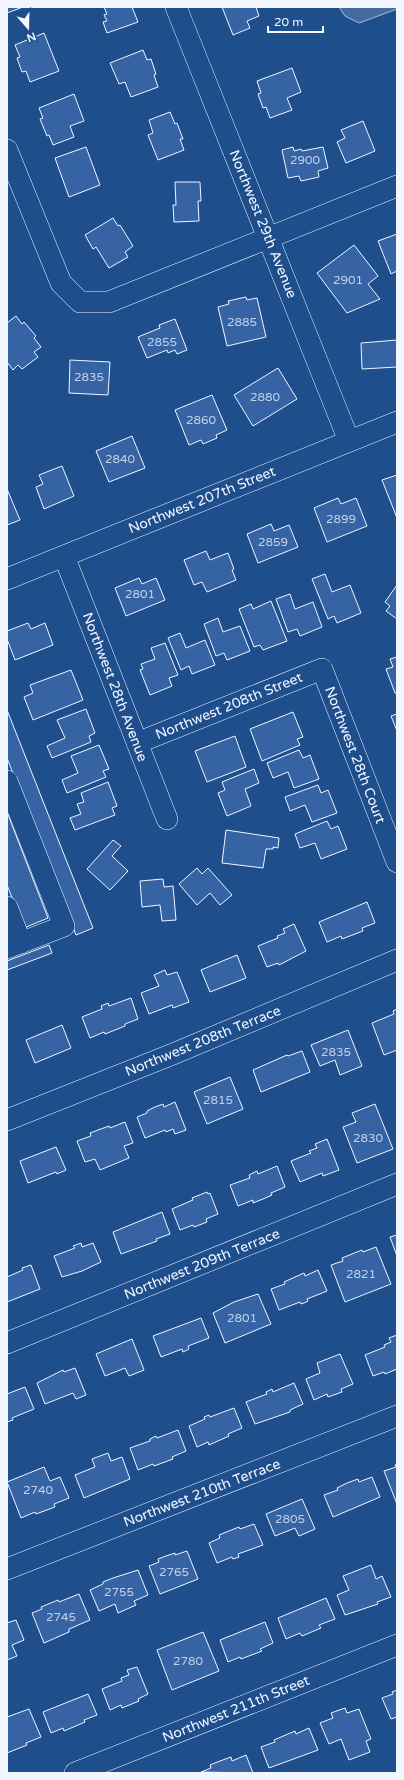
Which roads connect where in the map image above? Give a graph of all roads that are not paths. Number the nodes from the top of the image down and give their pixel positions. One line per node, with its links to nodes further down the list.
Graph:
1 (176, 7): 4 (street, Northwest 29th Avenue)
2 (7, 150): 4 (street)
3 (397, 186): 4 (street)
4 (268, 238): 6 (street, Northwest 29th Avenue)
5 (397, 422): 6 (street, Northwest 207th Street)
6 (349, 441): 7 (street, Northwest 207th Street)
7 (64, 556): 8 (street, Northwest 207th Street); 10 (street, Northwest 28th Avenue)
8 (7, 579)
9 (322, 669): 10 (street, Northwest 208th Street); 13 (street, Northwest 28th Court)
10 (137, 743): 12 (street, Northwest 28th Avenue)
11 (7, 781): 15 (street)
12 (167, 819)
13 (397, 862)
14 (7, 907): 15 (street)
15 (14, 945)
16 (397, 960): 17 (street, Northwest 208th Terrace)
17 (7, 1120)
18 (397, 1184): 19 (street, Northwest 209th Terrace)
19 (7, 1343)
20 (397, 1416): 21 (street, Northwest 210th Terrace)
21 (7, 1569)
22 (397, 1645): 23 (street, Northwest 211th Street)
23 (75, 1773)

